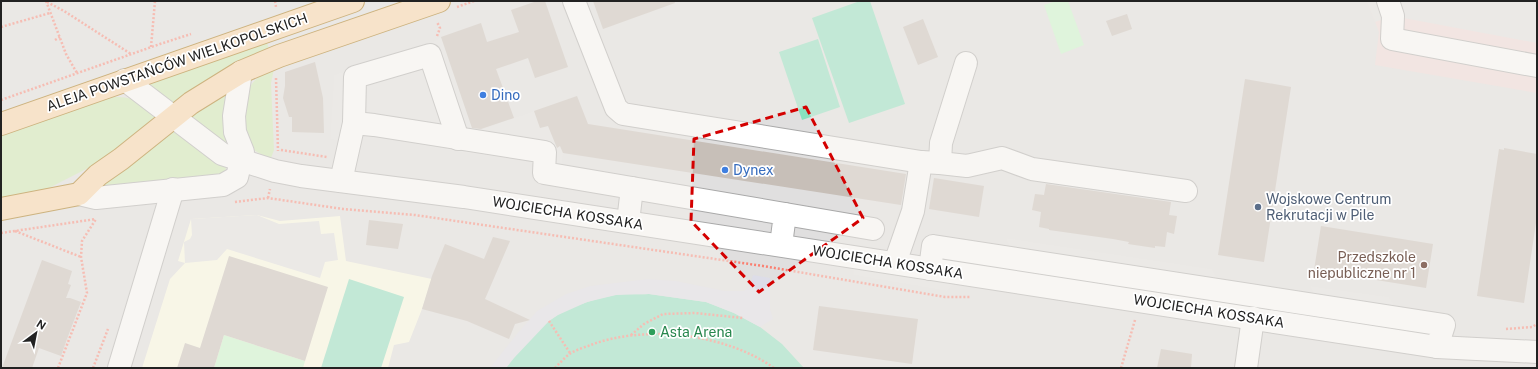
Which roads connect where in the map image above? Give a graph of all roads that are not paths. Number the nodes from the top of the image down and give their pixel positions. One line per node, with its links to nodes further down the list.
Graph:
1 (353, 1): 8 (main road, ALEJA POWSTAŃCÓW WIELKOPOLSKICH)
2 (439, 1): 7 (main road, ALEJA POWSTAŃCÓW WIELKOPOLSKICH)
3 (574, 1): 14 (street)
4 (1388, 1): 6 (street)
5 (966, 63): 14 (street)
6 (1537, 66)
7 (241, 72): 9 (main road, ALEJA POWSTAŃCÓW WIELKOPOLSKICH); 13 (street)
8 (125, 80): 9 (street, WOJCIECHA KOSSAKA); 11 (main road, ALEJA POWSTAŃCÓW WIELKOPOLSKICH)
9 (173, 117): 13 (street, WOJCIECHA KOSSAKA); 18 (main road, ALEJA POWSTAŃCÓW WIELKOPOLSKICH)
10 (354, 123): 12 (street); 12 (street); 15 (street)
11 (1, 124)
12 (458, 139): 16 (street)
13 (242, 161): 15 (street, WOJCIECHA KOSSAKA); 19 (street)
14 (930, 163): 17 (street); 25 (street)
15 (342, 182): 22 (street, WOJCIECHA KOSSAKA)
16 (632, 188): 21 (street); 22 (street)
17 (1186, 191)
18 (79, 194): 19 (street); 20 (main road)
19 (170, 199): 32 (street)
20 (1, 209)
21 (785, 214): 23 (street); 24 (street)
22 (628, 222): 24 (street, WOJCIECHA KOSSAKA)
23 (873, 229)
24 (781, 245): 25 (street, WOJCIECHA KOSSAKA)
25 (895, 263): 27 (street, WOJCIECHA KOSSAKA)
26 (1074, 268): 27 (street); 28 (street); 30 (street)
27 (930, 269): 28 (street, WOJCIECHA KOSSAKA)
28 (1070, 290): 29 (street, WOJCIECHA KOSSAKA)
29 (1253, 318): 30 (street, WOJCIECHA KOSSAKA); 33 (street)
30 (1437, 347): 31 (street, WOJCIECHA KOSSAKA)
31 (1537, 352)
32 (118, 368)
33 (1246, 368)

